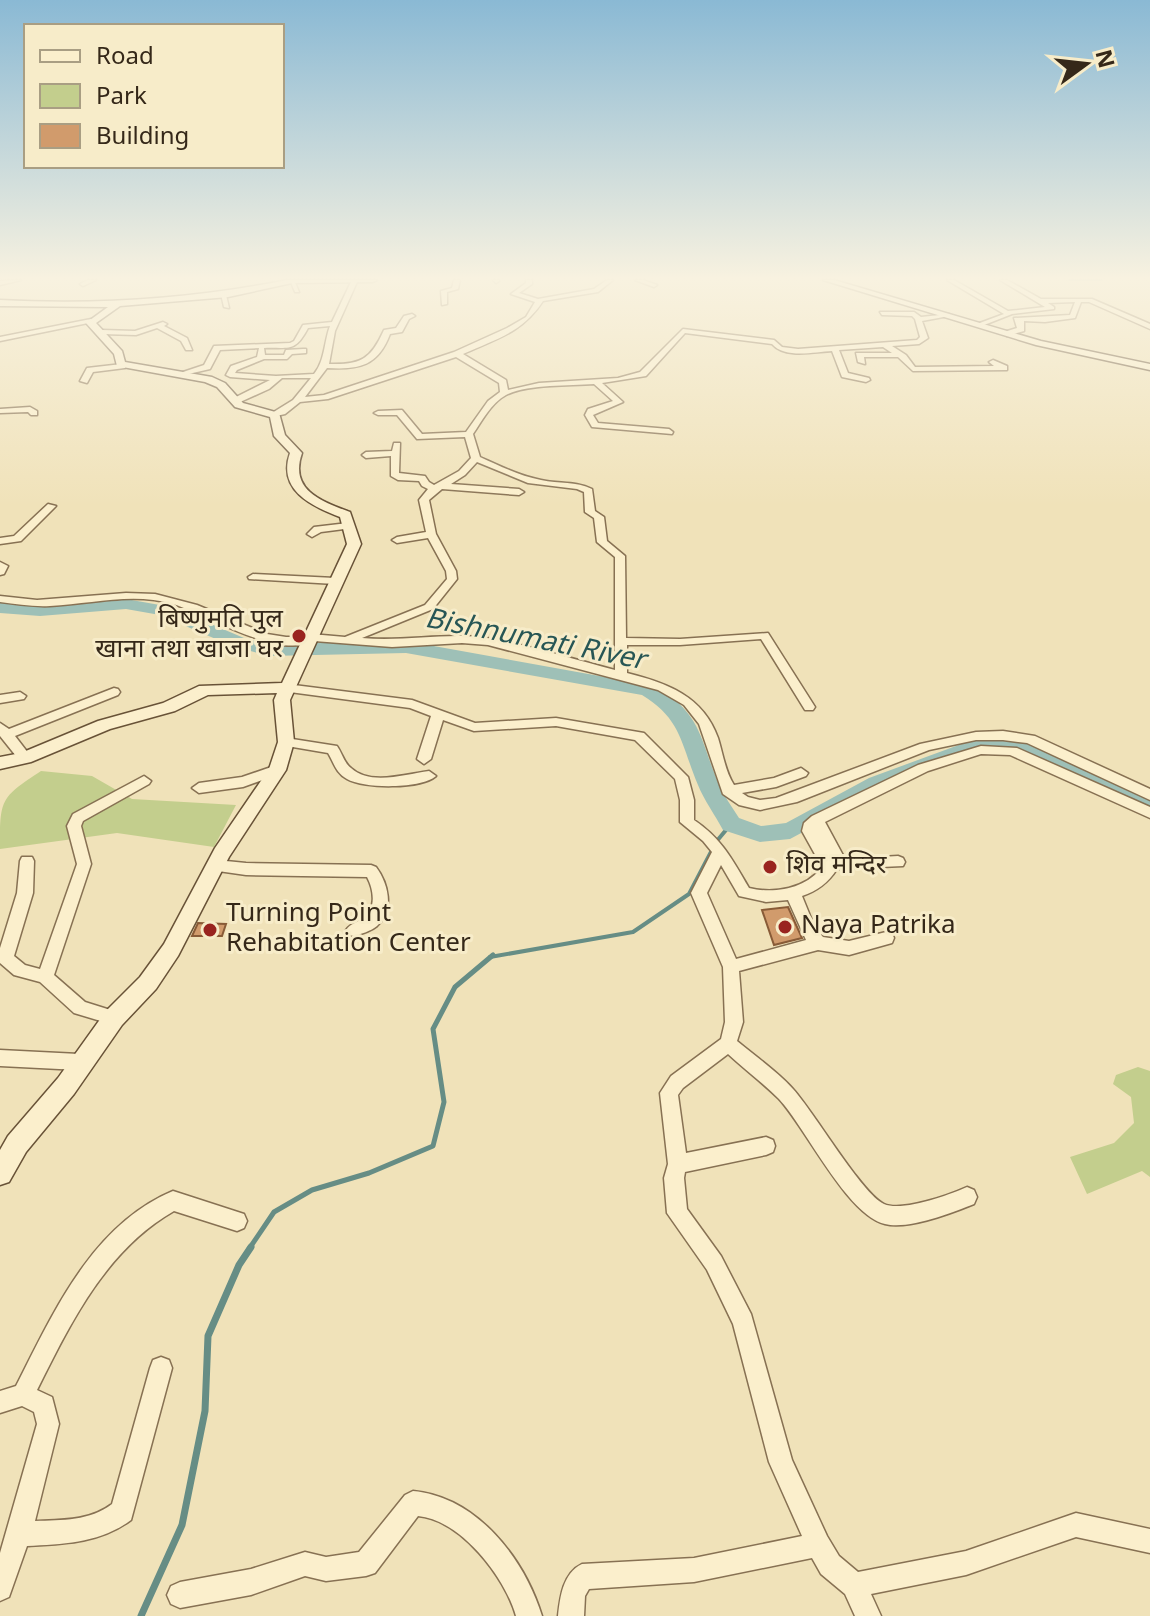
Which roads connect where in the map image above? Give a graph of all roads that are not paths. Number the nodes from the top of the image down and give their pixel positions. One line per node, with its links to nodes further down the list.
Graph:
1 (119, 355): 17 (street)
2 (211, 355): 20 (street)
3 (261, 355): 14 (street)
4 (288, 355): 14 (street)
5 (324, 355): 18 (street)
6 (375, 355): 18 (street)
7 (453, 355): 27 (street)
8 (459, 355): 26 (street)
9 (662, 355): 23 (street)
10 (838, 355): 24 (street)
11 (859, 355): 15 (street)
12 (897, 355): 16 (street)
13 (1100, 355): 19 (street)
14 (263, 357): 22 (street)
15 (862, 362)
16 (993, 362)
17 (122, 366): 20 (street); 25 (street)
18 (325, 366): 21 (street)
19 (1150, 367)
20 (184, 373): 28 (street)
21 (316, 376): 22 (street); 27 (street)
22 (277, 378): 28 (street)
23 (594, 380): 26 (street); 33 (street)
24 (866, 380)
25 (84, 381)
26 (504, 393): 34 (street)
27 (298, 400): 32 (street)
28 (235, 401): 32 (street)
29 (0, 411): 30 (street)
30 (34, 413)
31 (378, 413): 34 (street)
32 (275, 415): 40 (street)
33 (669, 432)
34 (469, 434): 36 (street)
35 (366, 455): 37 (street)
36 (476, 458): 37 (street); 52 (street)
37 (438, 487): 38 (street); 42 (street)
38 (519, 492)
39 (51, 506): 44 (street)
40 (348, 526): 41 (street); 48 (street)
41 (312, 534)
42 (431, 534): 43 (street); 50 (street)
43 (397, 540)
44 (0, 541)
45 (0, 565): 46 (street)
46 (0, 572)
47 (253, 577): 48 (street)
48 (335, 581): 51 (street)
49 (0, 599): 51 (street)
50 (347, 640): 51 (street); 53 (street)
51 (308, 641): 54 (street)
52 (621, 641): 53 (street); 58 (street)
53 (621, 675): 70 (street)
54 (286, 688): 59 (street); 61 (street); 62 (street)
55 (114, 692): 60 (street)
56 (20, 696): 57 (street)
57 (0, 699)
58 (809, 707)
59 (438, 715): 63 (street); 74 (street)
60 (2, 731): 62 (street)
61 (286, 742): 65 (street); 67 (street)
62 (25, 758): 64 (street)
63 (424, 759)
64 (0, 763)
65 (277, 770): 69 (street); 77 (street)
66 (801, 773): 70 (street)
67 (429, 776)
68 (144, 781): 83 (street)
69 (199, 788)
70 (728, 791): 71 (street)
71 (1150, 795)
72 (1150, 813): 73 (street)
73 (817, 820): 76 (street); 78 (street)
74 (720, 851): 78 (street); 82 (street)
75 (27, 861): 83 (street)
76 (898, 862)
77 (216, 866): 79 (street); 84 (street)
78 (793, 893): 81 (street)
79 (354, 930)
80 (886, 938): 81 (street)
81 (818, 943): 82 (street)
82 (731, 967): 85 (street)
83 (45, 977): 84 (street)
84 (114, 1018): 87 (street)
85 (728, 1044): 89 (street); 91 (street)
86 (0, 1058): 87 (street)
87 (79, 1062): 90 (street)
88 (766, 1146): 89 (street)
89 (678, 1164): 97 (street)
90 (2, 1166)
91 (967, 1197)
92 (237, 1221): 94 (street)
93 (161, 1368): 95 (street)
94 (12, 1398): 95 (street)
95 (19, 1534): 99 (street)
96 (1150, 1541): 98 (street)
97 (818, 1545): 98 (street); 102 (street)
98 (854, 1585): 103 (street)
99 (0, 1588)
100 (180, 1595): 101 (street)
101 (529, 1616)
102 (571, 1616)
103 (868, 1616)

